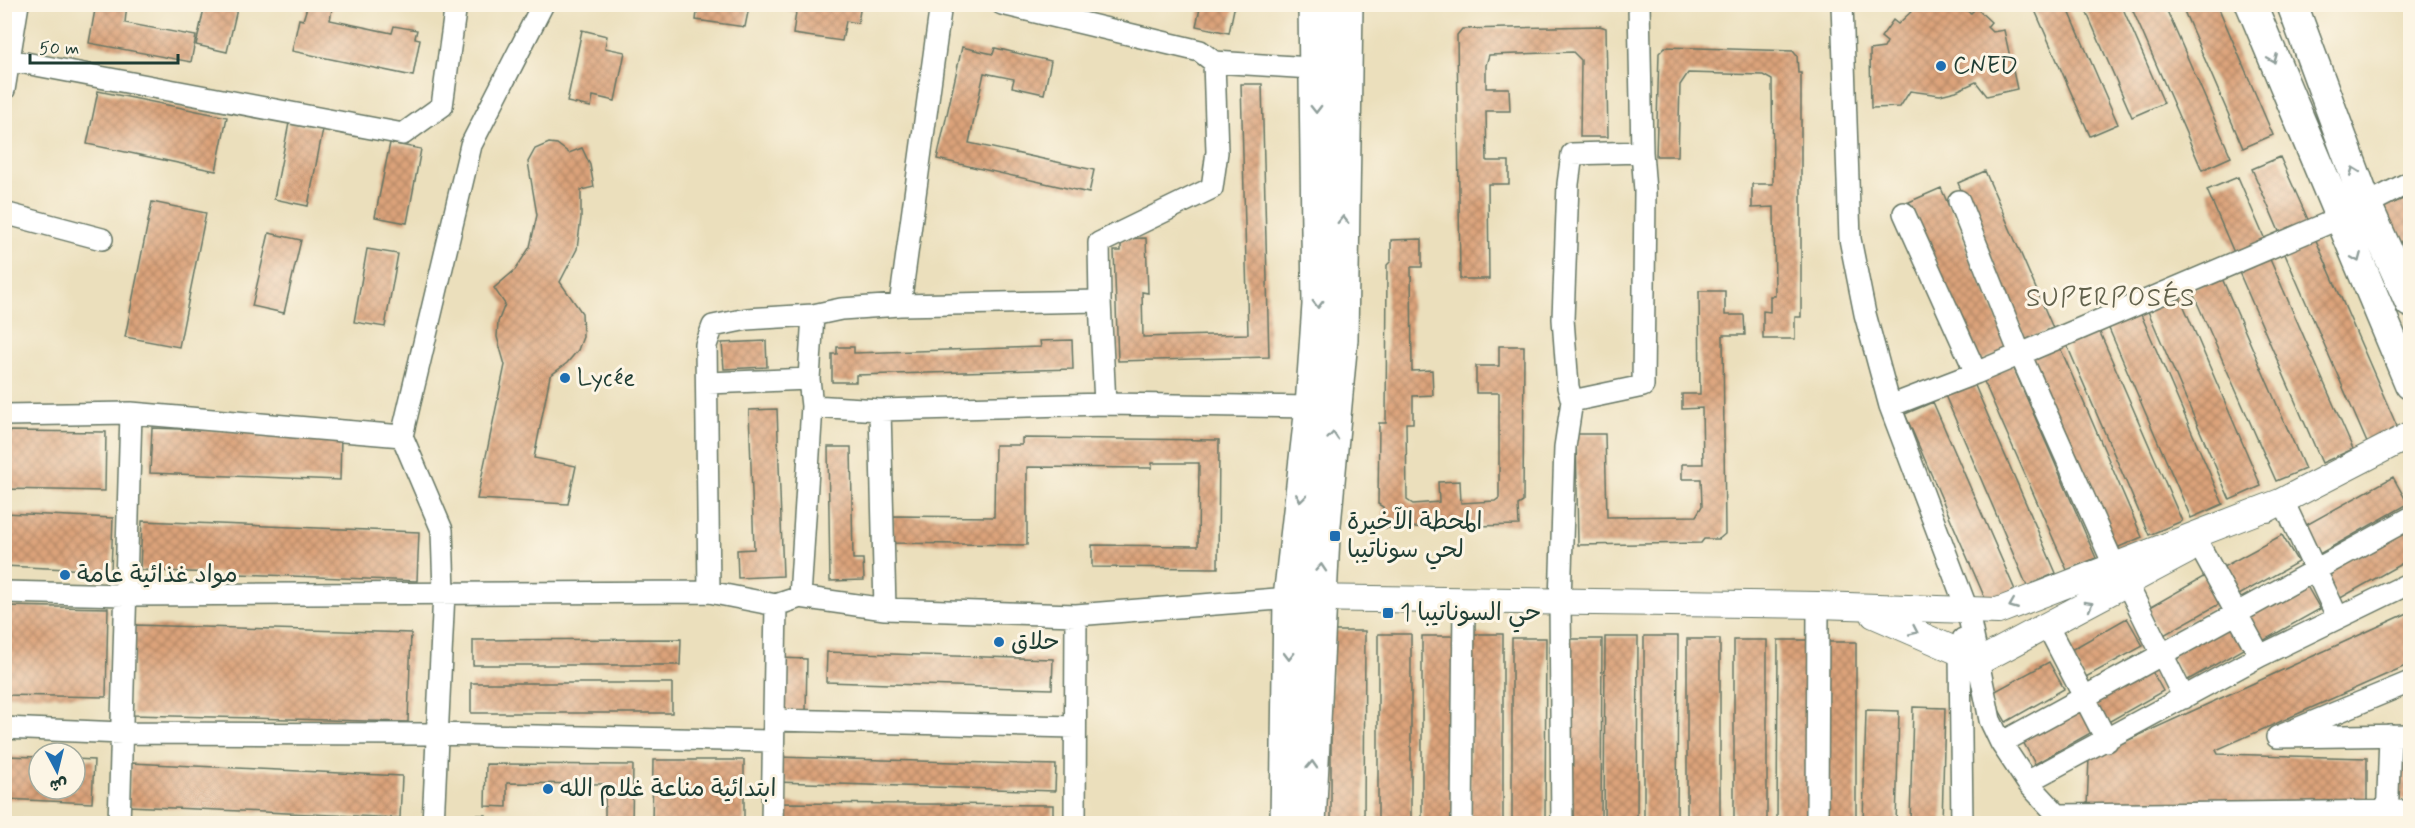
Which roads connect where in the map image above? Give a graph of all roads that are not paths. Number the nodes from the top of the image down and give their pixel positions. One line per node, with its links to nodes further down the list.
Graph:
1 (18, 4): 12 (street)
2 (456, 4): 12 (street)
3 (543, 4): 42 (street)
4 (941, 4): 26 (street)
5 (1002, 4): 13 (street)
6 (1315, 4): 14 (main road)
7 (1346, 4): 14 (main road)
8 (1639, 4): 16 (street)
9 (1842, 4): 36 (street)
10 (2251, 4): 22 (main road, one-way to 22)
11 (2292, 4): 19 (main road, one-way to 11)
12 (7, 59): 15 (street)
13 (1214, 62): 14 (street); 24 (street)
14 (1330, 69): 37 (main road, one-way to 37); 54 (main road, one-way to 14)
15 (4, 90)
16 (1642, 152): 33 (street); 33 (street)
17 (2410, 182): 19 (street)
18 (1959, 201): 28 (street)
19 (2366, 204): 22 (street); 25 (main road)
20 (4, 213): 23 (street)
21 (1904, 213): 29 (street)
22 (2340, 218): 28 (street); 32 (main road, one-way to 32)
23 (102, 239)
24 (1100, 301): 26 (street); 34 (street)
25 (2410, 302)
26 (900, 305): 27 (street)
27 (813, 315): 30 (street); 31 (street)
28 (2020, 354): 29 (street); 47 (street)
29 (1976, 373): 36 (street)
30 (809, 379): 31 (street); 35 (street)
31 (708, 383): 51 (street)
32 (2410, 384)
33 (1572, 401): 56 (street)
34 (1105, 404): 37 (street); 38 (street)
35 (812, 406): 38 (street); 53 (street)
36 (1890, 406): 60 (street)
37 (1312, 407): 54 (main road, one-way to 54)
38 (880, 410): 59 (street)
39 (131, 413): 40 (street); 42 (street); 52 (street)
40 (4, 415)
41 (2410, 435): 43 (street)
42 (402, 436): 50 (street)
43 (2283, 501): 45 (street); 46 (street); 47 (street)
44 (2410, 518): 46 (street)
45 (2199, 545): 47 (street); 61 (street)
46 (2315, 571): 61 (street); 63 (street)
47 (2120, 574): 60 (street, one-way to 60); 64 (street, one-way to 47); 65 (street)
48 (2410, 583): 63 (street)
49 (4, 592): 52 (street)
50 (444, 592): 51 (street); 52 (street); 75 (street)
51 (709, 592): 57 (street)
52 (125, 595): 74 (street)
53 (800, 597): 57 (street); 59 (street)
54 (1305, 598): 55 (street); 62 (street); 87 (main road, one-way to 87); 88 (main road, one-way to 54)
55 (1464, 601): 56 (street); 89 (street)
56 (1560, 602): 58 (street); 90 (street)
57 (776, 605): 73 (street)
58 (1818, 605): 60 (street); 66 (street, one-way to 66); 91 (street)
59 (885, 609): 62 (street)
60 (1968, 612): 66 (street)
61 (2237, 613): 65 (street); 67 (street)
62 (1076, 615): 71 (street)
63 (2338, 618): 67 (street)
64 (2048, 627): 66 (street); 69 (street)
65 (2161, 654): 69 (street); 70 (street)
66 (1970, 657): 78 (street); 92 (street)
67 (2260, 657): 70 (street)
68 (2410, 682): 76 (street)
69 (2083, 696): 77 (street); 78 (street)
70 (2184, 698): 77 (street)
71 (1076, 727): 73 (street); 86 (street)
72 (4, 728): 74 (street)
73 (774, 730): 75 (street); 85 (street)
74 (122, 733): 75 (street); 83 (street)
75 (435, 734): 84 (street)
76 (2400, 735): 81 (street)
77 (2107, 741): 79 (street)
78 (2001, 743): 79 (street)
79 (2027, 782): 82 (street)
80 (2410, 812): 81 (street)
81 (2387, 818): 82 (street)
82 (2063, 819)
83 (119, 824)
84 (432, 824)
85 (772, 824)
86 (1075, 824)
87 (1287, 824)
88 (1309, 824)
89 (1462, 824)
90 (1562, 824)
91 (1817, 824)
92 (1962, 824)

